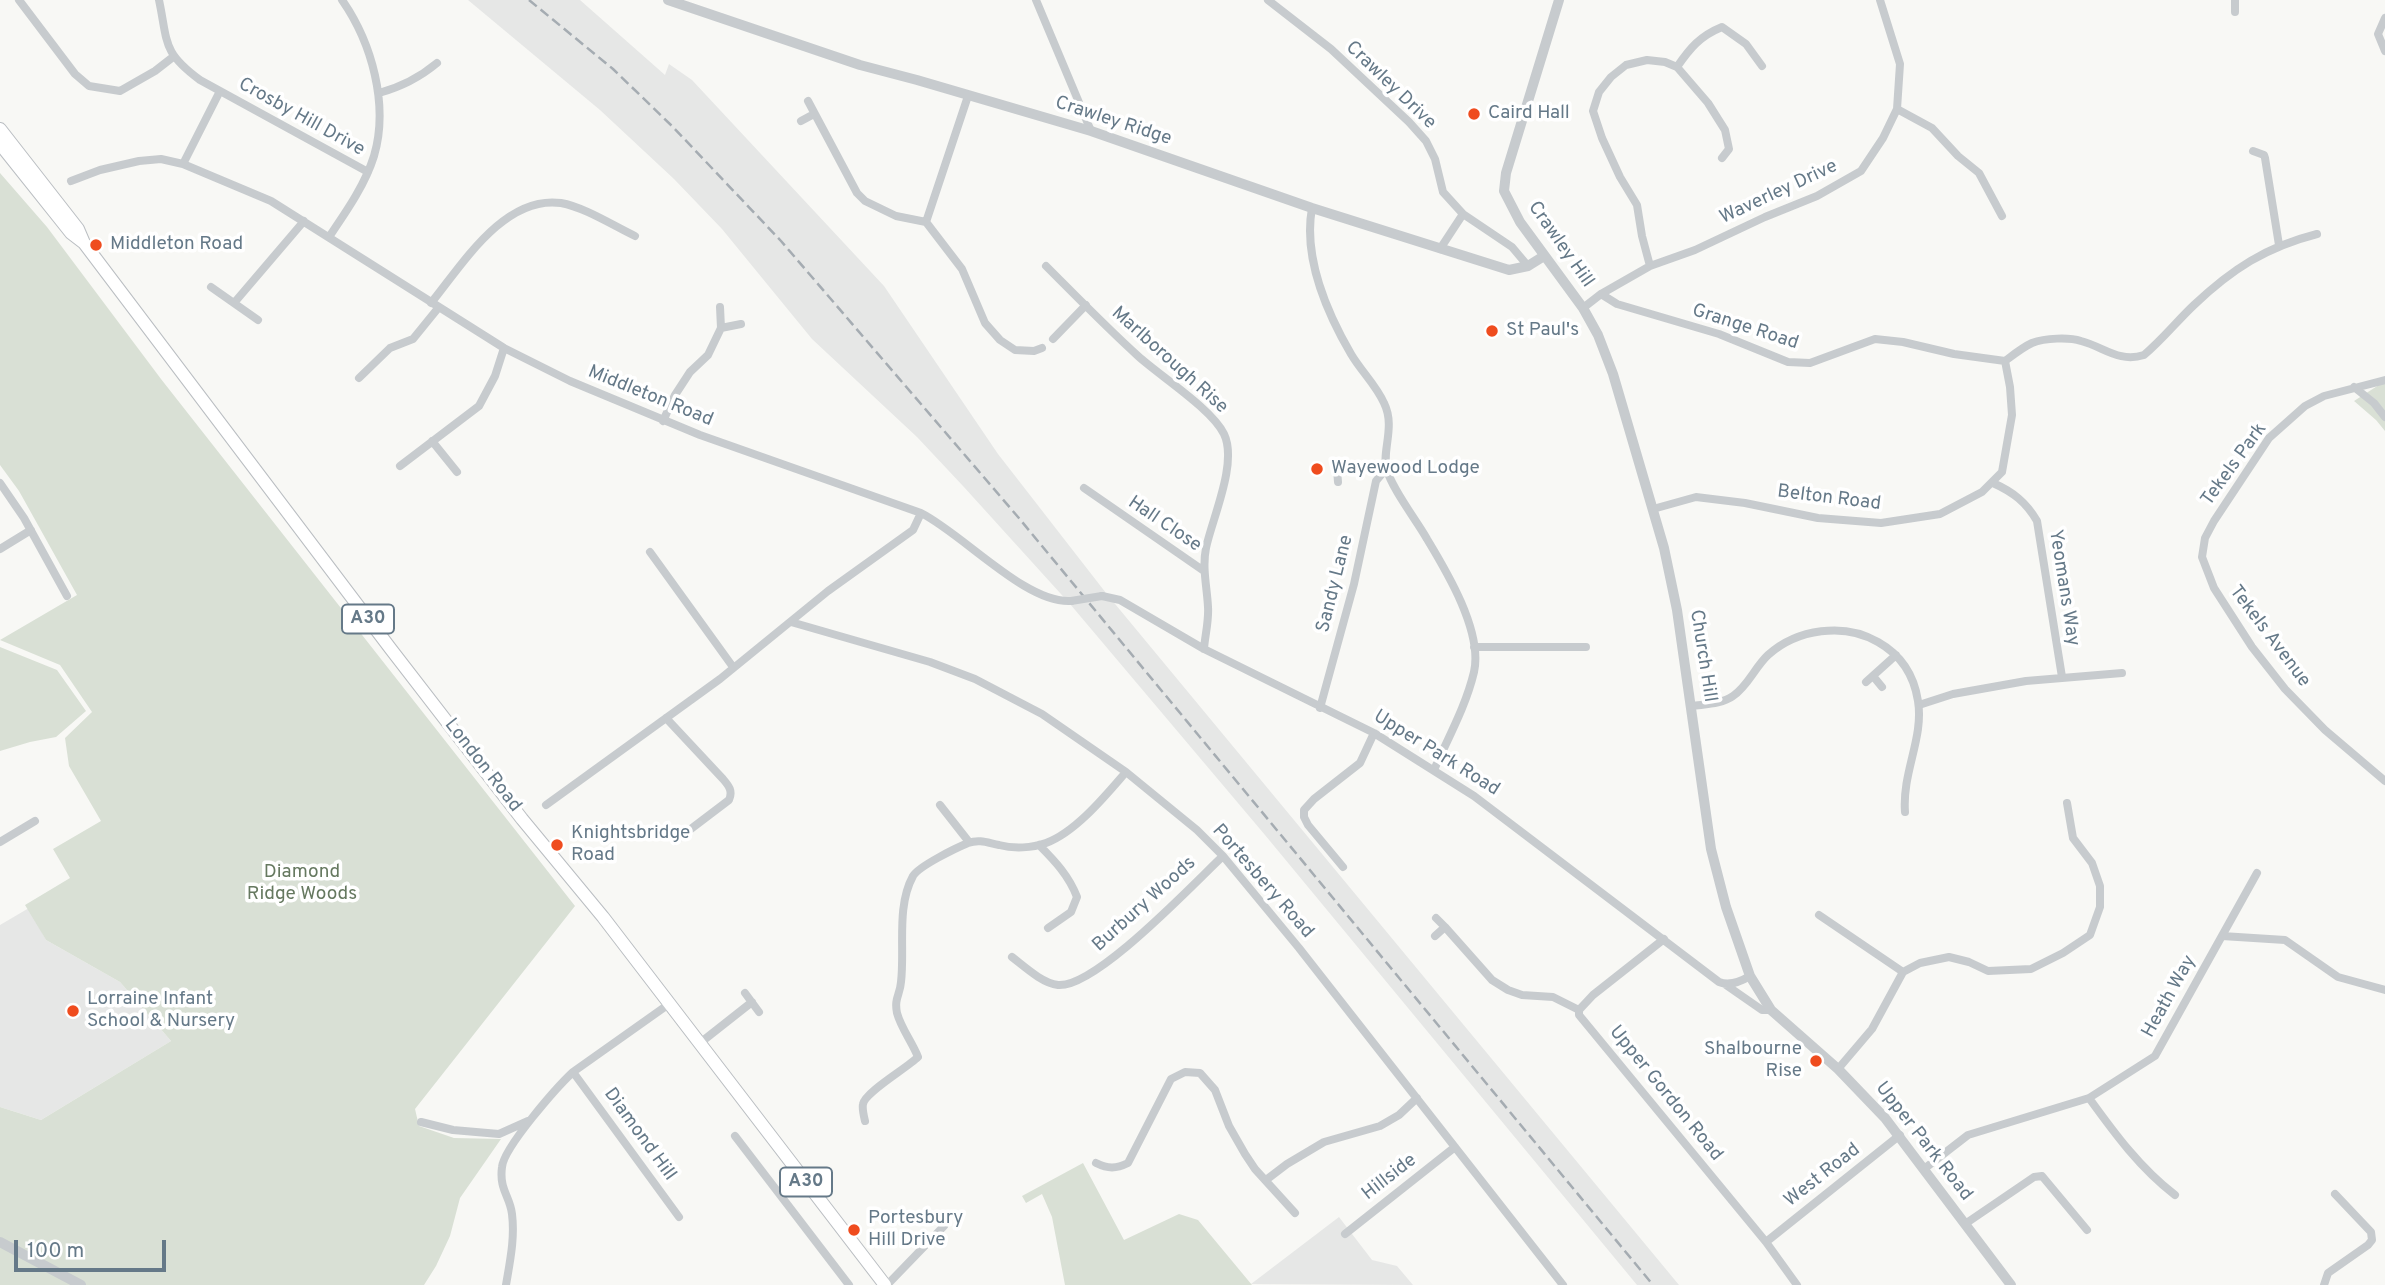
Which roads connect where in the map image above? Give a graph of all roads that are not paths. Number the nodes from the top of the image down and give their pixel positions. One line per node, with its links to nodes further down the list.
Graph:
1 (19, 0): 13 (street)
2 (159, 0): 13 (street)
3 (342, 0): 18 (street, Crosby Hill Drive)
4 (668, 0): 19 (street, Crawley Ridge)
5 (1036, 0): 25 (street)
6 (1268, 0): 33 (street, Crawley Drive)
7 (1559, 0): 43 (street, Crawley Hill)
8 (1880, 0): 21 (street, Waverley Drive)
9 (2235, 0): 10 (street)
10 (2235, 12)
11 (2385, 18): 12 (street)
12 (2385, 51)
13 (173, 57): 17 (street, Crosby Hill Drive)
14 (437, 64): 18 (street)
15 (1762, 66): 16 (street)
16 (1676, 67): 28 (street); 46 (street)
17 (220, 91): 29 (street, Crosby Hill Drive); 30 (street, Crosby Hill Drive)
18 (379, 93): 30 (street, Crosby Hill Drive)
19 (968, 96): 25 (street, Crawley Ridge); 36 (street)
20 (808, 101): 22 (street)
21 (1897, 108): 34 (street); 46 (street, Waverley Drive)
22 (814, 114): 23 (street); 36 (street)
23 (801, 121)
24 (0, 129): 40 (main road, London Road / A30)
25 (1091, 131): 32 (street, Crawley Ridge)
26 (0, 144): 40 (main road, London Road / A30)
27 (2253, 151): 41 (street)
28 (1722, 158)
29 (183, 164): 31 (street, Middleton Road); 35 (street, Middleton Road)
30 (368, 172): 39 (street, Crosby Hill Drive)
31 (71, 181)
32 (1312, 208): 42 (street, Crawley Ridge); 70 (street, Sandy Lane)
33 (1463, 214): 42 (street); 45 (street, Crawley Drive)
34 (2003, 216)
35 (304, 221): 39 (street, Middleton Road); 49 (street)
36 (926, 222): 59 (street)
37 (2317, 234): 41 (street)
38 (635, 236): 50 (street)
39 (329, 237): 50 (street, Middleton Road)
40 (84, 243): 127 (main road, London Road / A30)
41 (2279, 246): 60 (street)
42 (1440, 249): 45 (street, Crawley Ridge)
43 (1544, 256): 45 (street); 53 (street, Crawley Hill)
44 (1046, 266): 51 (street, Marlborough Rise)
45 (1528, 266)
46 (1650, 266): 48 (street, Waverley Drive)
47 (211, 287): 49 (street)
48 (1601, 294): 53 (street, Waverley Drive); 60 (street, Grange Road)
49 (233, 303): 54 (street)
50 (435, 305): 58 (street, Middleton Road); 61 (street)
51 (1086, 305): 57 (street, Marlborough Rise); 81 (street, Marlborough Rise)
52 (720, 307): 56 (street)
53 (1583, 308): 75 (street, Church Hill)
54 (258, 320)
55 (741, 324): 56 (street)
56 (721, 328): 66 (street)
57 (1053, 339)
58 (504, 348): 66 (street, Middleton Road); 67 (street)
59 (1042, 348)
60 (2005, 361): 72 (street)
61 (359, 377)
62 (2382, 381): 63 (street, Tekels Park); 64 (street, Tekels Park)
63 (2354, 387): 64 (street); 77 (street, Tekels Park)
64 (2374, 403): 65 (street)
65 (2385, 417)
66 (663, 421): 76 (street, Middleton Road)
67 (432, 442): 68 (street); 69 (street)
68 (400, 466)
69 (457, 472)
70 (1384, 472): 71 (street); 85 (street); 95 (street, Sandy Lane)
71 (1338, 482)
72 (1993, 482): 75 (street, Belton Road); 91 (street, Yeomans Way)
73 (0, 483): 78 (street)
74 (1084, 488): 81 (street, Hall Close)
75 (1653, 509): 93 (street, Church Hill)
76 (921, 513): 83 (street, Middleton Road, bridge); 84 (street)
77 (2214, 521): 100 (street, Tekels Avenue)
78 (30, 530): 79 (street); 82 (street)
79 (0, 549)
80 (650, 552): 89 (street)
81 (1204, 571): 87 (street, Marlborough Rise)
82 (67, 596)
83 (1102, 597): 87 (street, Upper Park Road)
84 (791, 622): 89 (street); 99 (street, Portesbery Road)
85 (1474, 647): 86 (street); 98 (street)
86 (1586, 647)
87 (1204, 649): 95 (street, Upper Park Road)
88 (1896, 655): 92 (street); 93 (street); 94 (street)
89 (733, 667): 96 (street)
90 (2122, 673): 91 (street)
91 (2062, 677): 94 (street)
92 (1882, 687)
93 (1692, 705): 122 (street, Church Hill)
94 (1919, 705): 104 (street)
95 (1320, 708): 97 (street, Upper Park Road)
96 (666, 718): 102 (street); 106 (street)
97 (1374, 733): 98 (street, Upper Park Road); 111 (street)
98 (1434, 770): 119 (street, Upper Park Road)
99 (1126, 772): 109 (street); 110 (street, Portesbery Road)
100 (2385, 781)
101 (2067, 803): 121 (street)
102 (546, 805)
103 (940, 805): 108 (street)
104 (1905, 812)
105 (35, 821): 107 (street)
106 (675, 841)
107 (0, 842)
108 (969, 842): 109 (street); 137 (street)
109 (1039, 845): 116 (street)
110 (1223, 856): 120 (street, Burbury Woods); 134 (street, Portesbery Road)
111 (1343, 867)
112 (2257, 873): 118 (street, Heath Way)
113 (1819, 915): 121 (street)
114 (1436, 918): 115 (street)
115 (1445, 927): 117 (street); 128 (street)
116 (1048, 928)
117 (1435, 936)
118 (2222, 936): 124 (street); 135 (street, Heath Way)
119 (1664, 939): 123 (street, Upper Park Road); 128 (street)
120 (1012, 957)
121 (1903, 972): 132 (street)
122 (1749, 976): 123 (street); 129 (street, Church Hill)
123 (1726, 985): 129 (street, Upper Park Road)
124 (2385, 990)
125 (745, 993): 126 (street)
126 (752, 1002): 130 (street); 131 (street)
127 (669, 1004): 131 (main road, London Road / A30); 133 (street)
128 (1579, 1010): 154 (street, Upper Gordon Road)
129 (1771, 1010): 132 (street, Upper Park Road)
130 (759, 1012)
131 (700, 1043): 158 (main road, London Road / A30)
132 (1838, 1069): 139 (street, Upper Park Road)
133 (573, 1072): 136 (street); 148 (street, Diamond Hill)
134 (1417, 1098): 141 (street, Portesbery Road); 144 (street)
135 (2089, 1098): 143 (street, Heath Way); 145 (street)
136 (531, 1120): 138 (street); 156 (street)
137 (864, 1121)
138 (421, 1122)
139 (1900, 1135): 143 (street, Upper Park Road); 154 (street, West Road)
140 (736, 1136): 157 (street)
141 (1455, 1147): 152 (street, Hillside); 159 (street, Portesbery Road)
142 (1096, 1163): 144 (street)
143 (1924, 1168): 149 (street, Upper Park Road)
144 (1266, 1180): 147 (street)
145 (2175, 1195)
146 (2335, 1195): 162 (street)
147 (1295, 1213)
148 (678, 1217)
149 (1965, 1224): 151 (street); 161 (street, Upper Park Road)
150 (944, 1226): 158 (street)
151 (2087, 1230)
152 (1345, 1234)
153 (0, 1242): 155 (street)
154 (1766, 1242): 160 (street, Upper Gordon Road)
155 (81, 1285)
156 (506, 1285)
157 (849, 1285)
158 (886, 1285)
159 (1563, 1285)
160 (1797, 1285)
161 (2011, 1285)
162 (2324, 1285)

